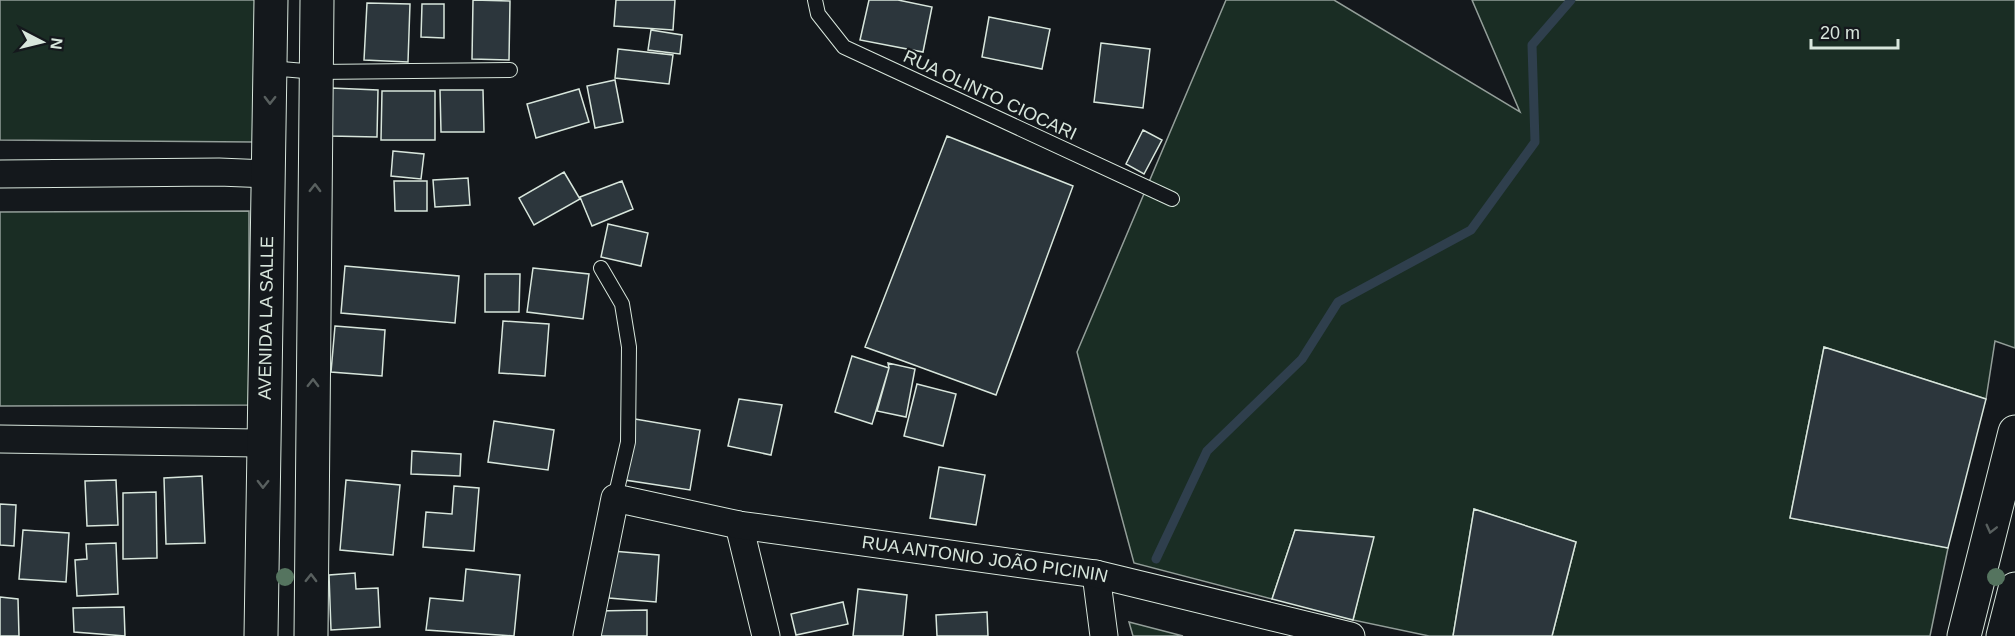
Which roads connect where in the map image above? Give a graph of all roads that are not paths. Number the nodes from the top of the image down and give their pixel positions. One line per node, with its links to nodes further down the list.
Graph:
1 (272, 0): 4 (main road, AVENIDA LA SALLE)
2 (317, 0): 6 (main road)
3 (815, 0): 9 (lane, RUA OLINTO CIOCARI)
4 (270, 68): 6 (lane); 8 (main road, AVENIDA LA SALLE, one-way to 8)
5 (510, 70): 6 (lane)
6 (316, 72): 12 (main road, one-way to 6)
7 (0, 174): 8 (street)
8 (269, 174): 11 (main road, AVENIDA LA SALLE)
9 (1172, 199)
10 (601, 268): 17 (lane)
11 (268, 318): 12 (main road); 15 (main road, AVENIDA LA SALLE)
12 (314, 323): 22 (main road, one-way to 12)
13 (2015, 432): 16 (main road)
14 (0, 439): 15 (street)
15 (263, 443): 21 (main road, AVENIDA LA SALLE, one-way to 21)
16 (2009, 484): 27 (main road, one-way to 27)
17 (615, 498): 18 (street, RUA ANTONIO JOÃO PICININ); 23 (street)
18 (740, 525): 19 (street, RUA ANTONIO JOÃO PICININ); 24 (street)
19 (1096, 574): 25 (street); 26 (street, RUA ANTONIO JOÃO PICININ)
20 (2015, 589): 28 (main road)
21 (261, 636)
22 (311, 636)
23 (588, 636)
24 (766, 636)
25 (1104, 636)
26 (1351, 636)
27 (1965, 636)
28 (2004, 636)

